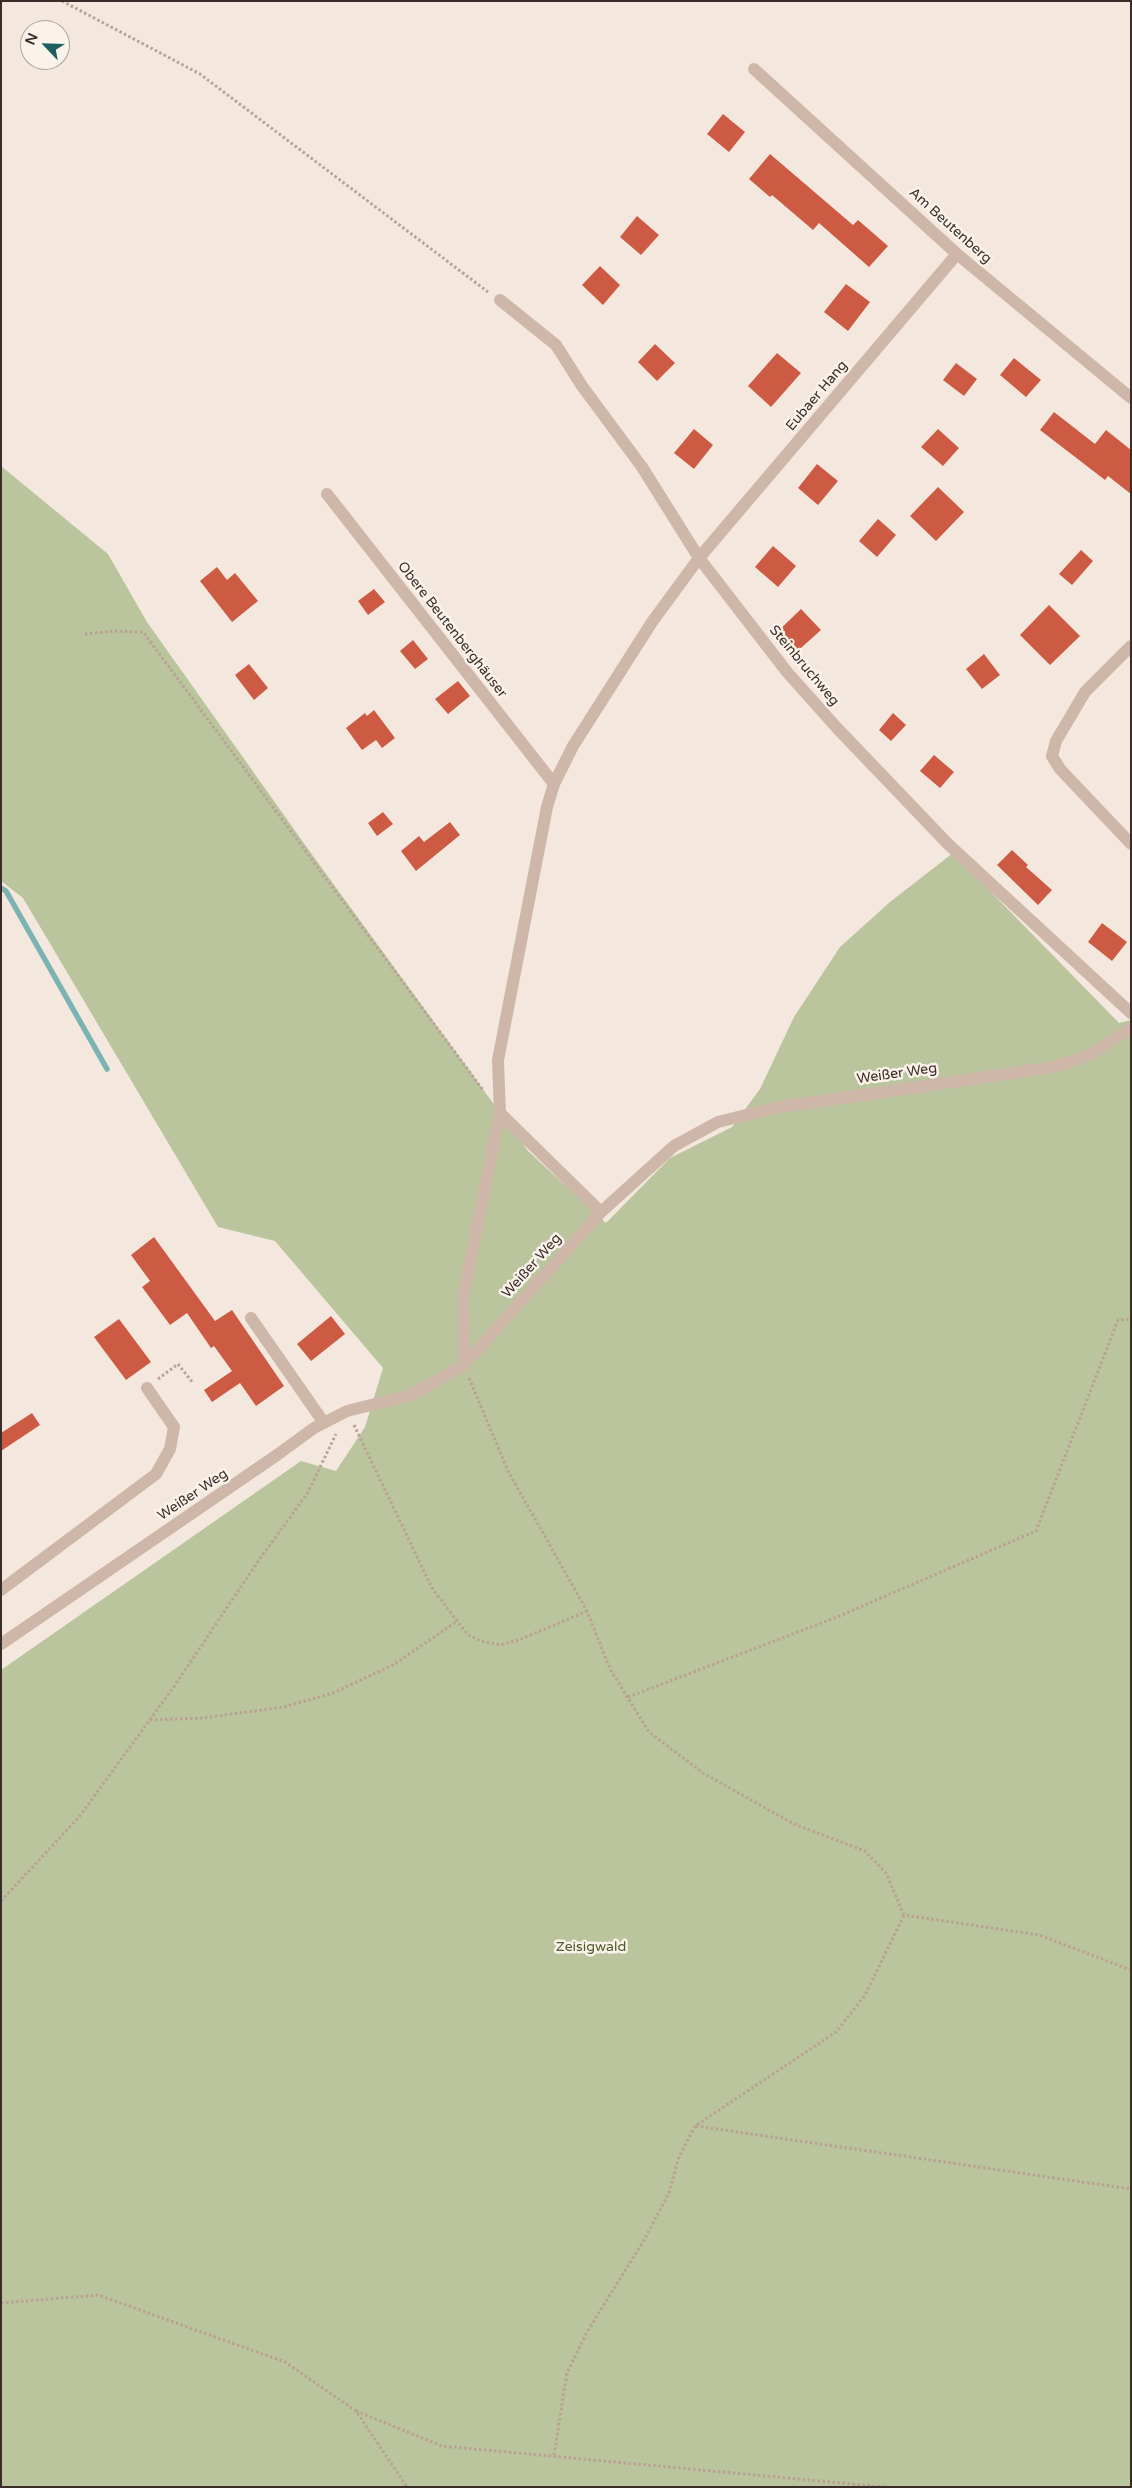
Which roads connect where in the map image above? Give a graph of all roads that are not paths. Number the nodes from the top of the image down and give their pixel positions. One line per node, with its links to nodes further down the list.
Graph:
1 (754, 70): 2 (street, Am Beutenberg)
2 (957, 254): 4 (street, Am Beutenberg); 6 (street, Eubaer Hang)
3 (500, 300): 6 (street, Steinbruchweg)
4 (1131, 398)
5 (327, 494): 8 (street, Obere Beutenberghäuser)
6 (699, 558): 8 (street); 10 (street, Steinbruchweg)
7 (1131, 646): 9 (street)
8 (554, 784): 12 (street)
9 (1131, 844)
10 (1131, 1013)
11 (1131, 1028): 13 (street, Weißer Weg)
12 (500, 1113): 13 (street); 15 (street)
13 (601, 1212): 15 (street, Weißer Weg)
14 (251, 1318): 17 (street)
15 (464, 1365): 17 (street, Weißer Weg)
16 (146, 1388): 18 (street)
17 (324, 1423): 19 (street, Weißer Weg)
18 (1, 1590)
19 (1, 1644)

